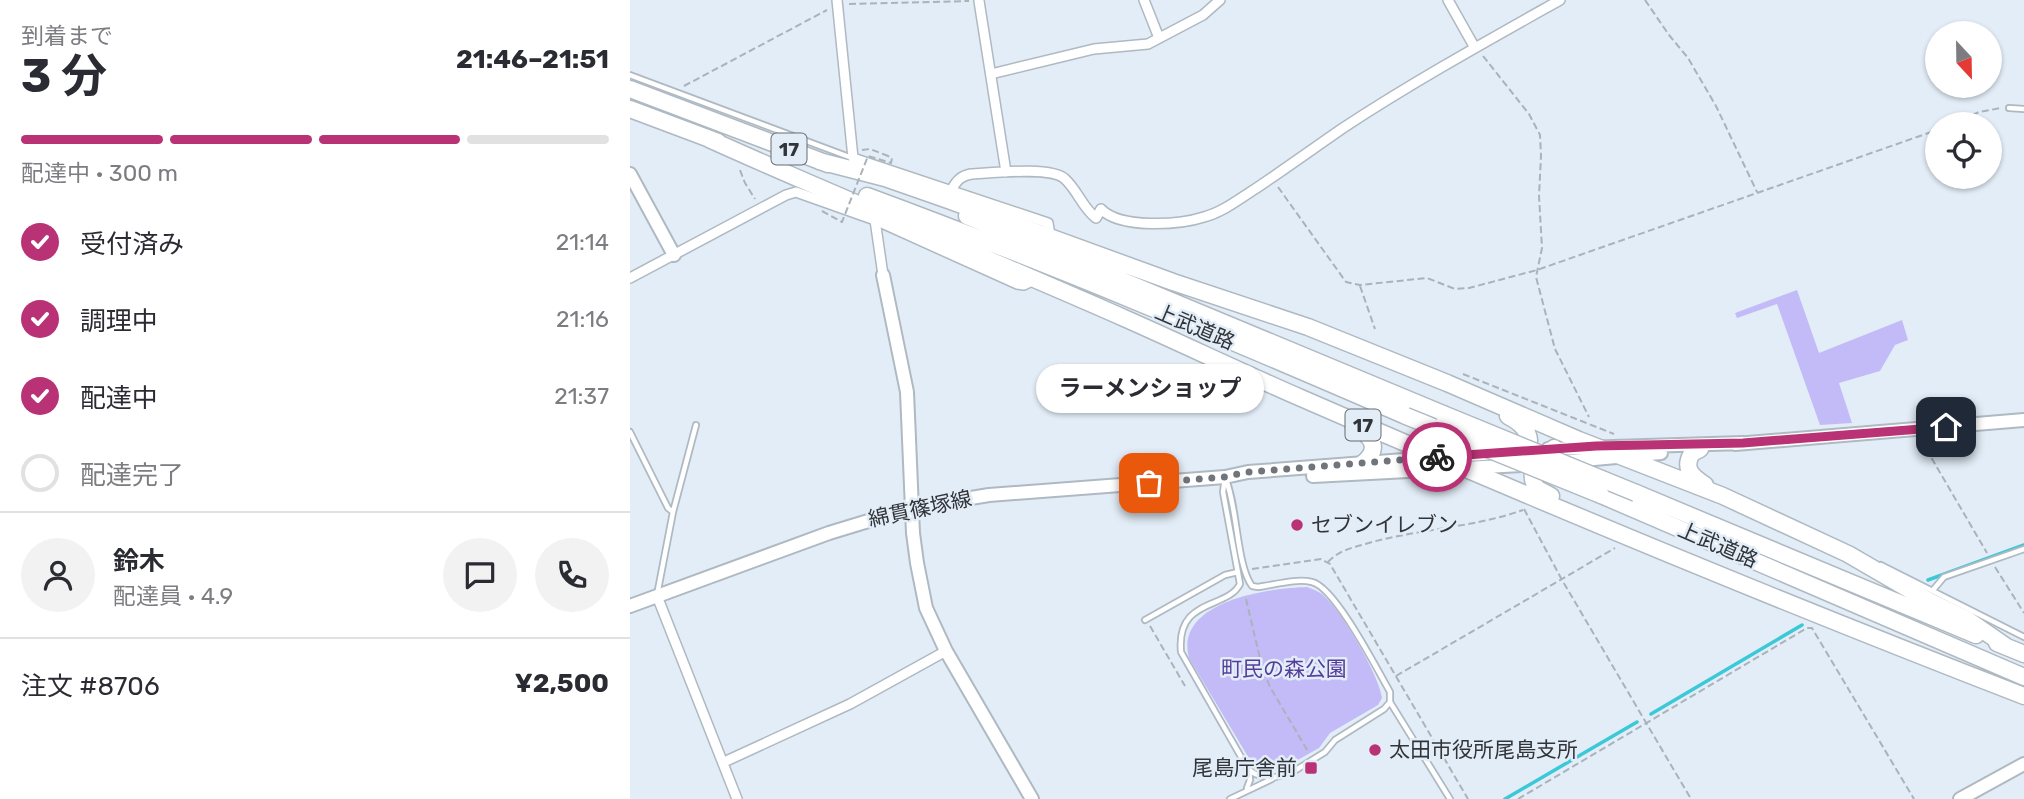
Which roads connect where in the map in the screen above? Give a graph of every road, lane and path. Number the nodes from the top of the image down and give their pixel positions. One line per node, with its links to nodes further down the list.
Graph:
1 (1144, 0): 8 (street)
2 (1220, 0): 8 (street)
3 (1448, 0): 9 (street)
4 (1560, 0): 9 (street)
5 (1645, 0): 29 (path)
6 (979, 1): 7 (path); 10 (street)
7 (838, 2): 13 (path); 22 (street)
8 (1159, 38): 10 (street)
9 (1475, 48): 27 (street); 35 (path)
10 (991, 74): 25 (street)
11 (630, 75): 13 (lane)
12 (630, 89): 18 (highway, 上武道路 / 17)
13 (681, 93): 18 (lane)
14 (2009, 108): 16 (lane); 17 (path)
15 (630, 109): 20 (highway, 上武道路 / 17)
16 (2024, 109)
17 (1979, 112)
18 (752, 128): 22 (lane); 23 (highway, 上武道路 / 17)
19 (1925, 134): 29 (path)
20 (709, 139): 38 (highway, 17); 83 (highway, 上武道路 / 17, bridge)
21 (862, 150): 31 (path, bridge)
22 (853, 158): 28 (street)
23 (819, 161): 33 (highway, 17); 79 (highway, 上武道路 / 17, bridge)
24 (740, 167): 30 (path)
25 (1006, 173): 27 (street); 28 (street)
26 (630, 174): 34 (main road)
27 (1272, 178): 39 (path)
28 (952, 190): 33 (street)
29 (1757, 192): 35 (path)
30 (761, 209): 32 (street); 34 (street)
31 (822, 211)
32 (875, 220): 36 (street); 38 (street)
33 (1049, 235): 41 (highway, 17)
34 (674, 255): 37 (street)
35 (1537, 270): 39 (path); 43 (path)
36 (883, 275): 61 (main road)
37 (630, 278)
38 (1035, 279): 42 (highway, 17)
39 (1360, 285): 40 (path)
40 (1375, 329)
41 (1447, 383): 49 (highway, 17); 53 (highway)
42 (1299, 398): 52 (highway, 17); 55 (highway)
43 (1589, 417)
44 (2024, 420): 46 (main road, 綿貫篠塚線)
45 (696, 425): 63 (lane)
46 (1920, 429): 48 (main road, 綿貫篠塚線); 68 (path)
47 (630, 432): 63 (lane)
48 (1743, 443): 49 (main road, 綿貫篠塚線); 51 (main road, 綿貫篠塚線)
49 (1596, 446): 50 (main road, 綿貫篠塚線); 54 (highway, 17)
50 (1554, 449): 53 (highway)
51 (1700, 449): 54 (main road, 綿貫篠塚線); 59 (highway)
52 (1441, 457): 53 (main road, 綿貫篠塚線); 55 (main road, 綿貫篠塚線); 57 (highway, 17)
53 (1531, 457): 54 (main road, 綿貫篠塚線); 56 (highway); 64 (highway)
54 (1624, 457): 59 (highway, 17)
55 (1362, 464): 58 (main road, 綿貫篠塚線)
56 (1508, 465): 57 (main road, 綿貫篠塚線)
57 (1467, 468): 58 (main road, 綿貫篠塚線); 60 (highway, 17)
58 (1224, 477): 61 (main road, 綿貫篠塚線); 70 (lane); 86 (lane)
59 (1723, 496): 79 (highway, 17)
60 (1536, 497): 62 (path); 64 (highway, 17)
61 (911, 508): 73 (main road, 綿貫篠塚線); 80 (main road)
62 (1523, 510): 69 (path); 71 (path)
63 (673, 512): 73 (lane)
64 (1586, 518): 66 (highway, 17)
65 (1808, 528): 72 (lane)
66 (1626, 536): 71 (path); 85 (highway, 17)
67 (2024, 549): 68 (lane)
68 (1991, 561): 72 (lane); 76 (path)
69 (1327, 563)
70 (1238, 572): 77 (lane); 91 (lane)
71 (1562, 580): 82 (path); 87 (path)
72 (1933, 590): 78 (lane)
73 (657, 596): 75 (main road, 綿貫篠塚線); 89 (street)
74 (1246, 599): 88 (path)
75 (630, 606)
76 (2024, 613)
77 (1145, 620): 84 (path)
78 (2024, 637)
79 (2007, 647): 81 (highway, 上武道路 / 17)
80 (946, 651): 89 (street); 95 (main road)
81 (2024, 654)
82 (1396, 676)
83 (2024, 677)
84 (1185, 686)
85 (2024, 696)
86 (1390, 702): 92 (lane); 97 (lane)
87 (1647, 723): 98 (path); 99 (path); 100 (path)
88 (1309, 754)
89 (724, 762): 94 (street)
90 (2024, 764): 101 (main road)
91 (1248, 769): 92 (lane); 93 (lane)
92 (1283, 776): 93 (lane)
93 (1244, 791): 96 (lane)
94 (737, 799)
95 (1032, 799)
96 (1230, 799)
97 (1450, 799)
98 (1518, 799)
99 (1691, 799)
100 (1914, 799)
101 (1960, 799)

